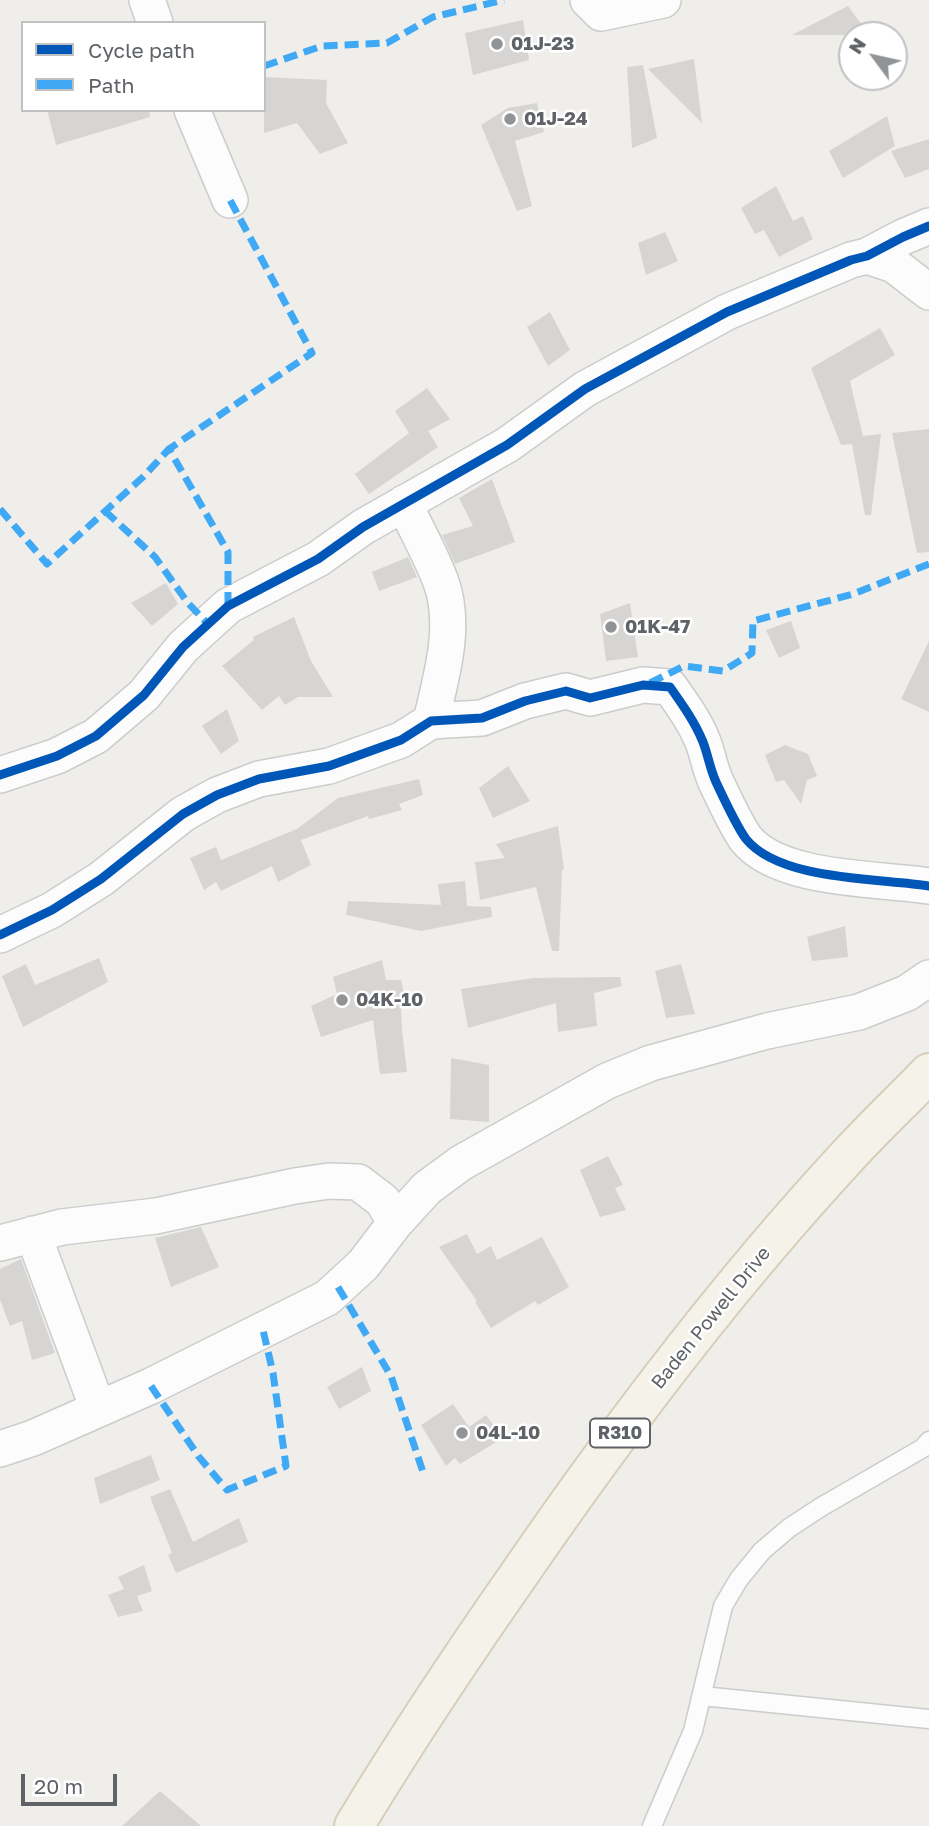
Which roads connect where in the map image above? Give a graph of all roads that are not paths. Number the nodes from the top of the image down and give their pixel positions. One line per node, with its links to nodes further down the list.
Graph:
1 (147, 0): 4 (street)
2 (589, 0): 3 (street)
3 (663, 0)
4 (154, 21)
5 (193, 112): 6 (street)
6 (230, 201)
7 (929, 226): 8 (street)
8 (867, 256): 9 (street); 10 (street)
9 (929, 292)
10 (404, 503): 11 (street); 12 (street)
11 (431, 721): 13 (street); 14 (street)
12 (0, 775)
13 (929, 886)
14 (0, 935)
15 (929, 978): 17 (street)
16 (929, 1073): 25 (main road, Baden Powell Drive / R310)
17 (395, 1223): 18 (street); 20 (street)
18 (33, 1234): 19 (street); 20 (street)
19 (0, 1243)
20 (98, 1409): 21 (street)
21 (0, 1449)
22 (927, 1449): 23 (lane)
23 (702, 1696): 24 (lane); 26 (lane)
24 (929, 1718)
25 (354, 1826)
26 (652, 1826)

